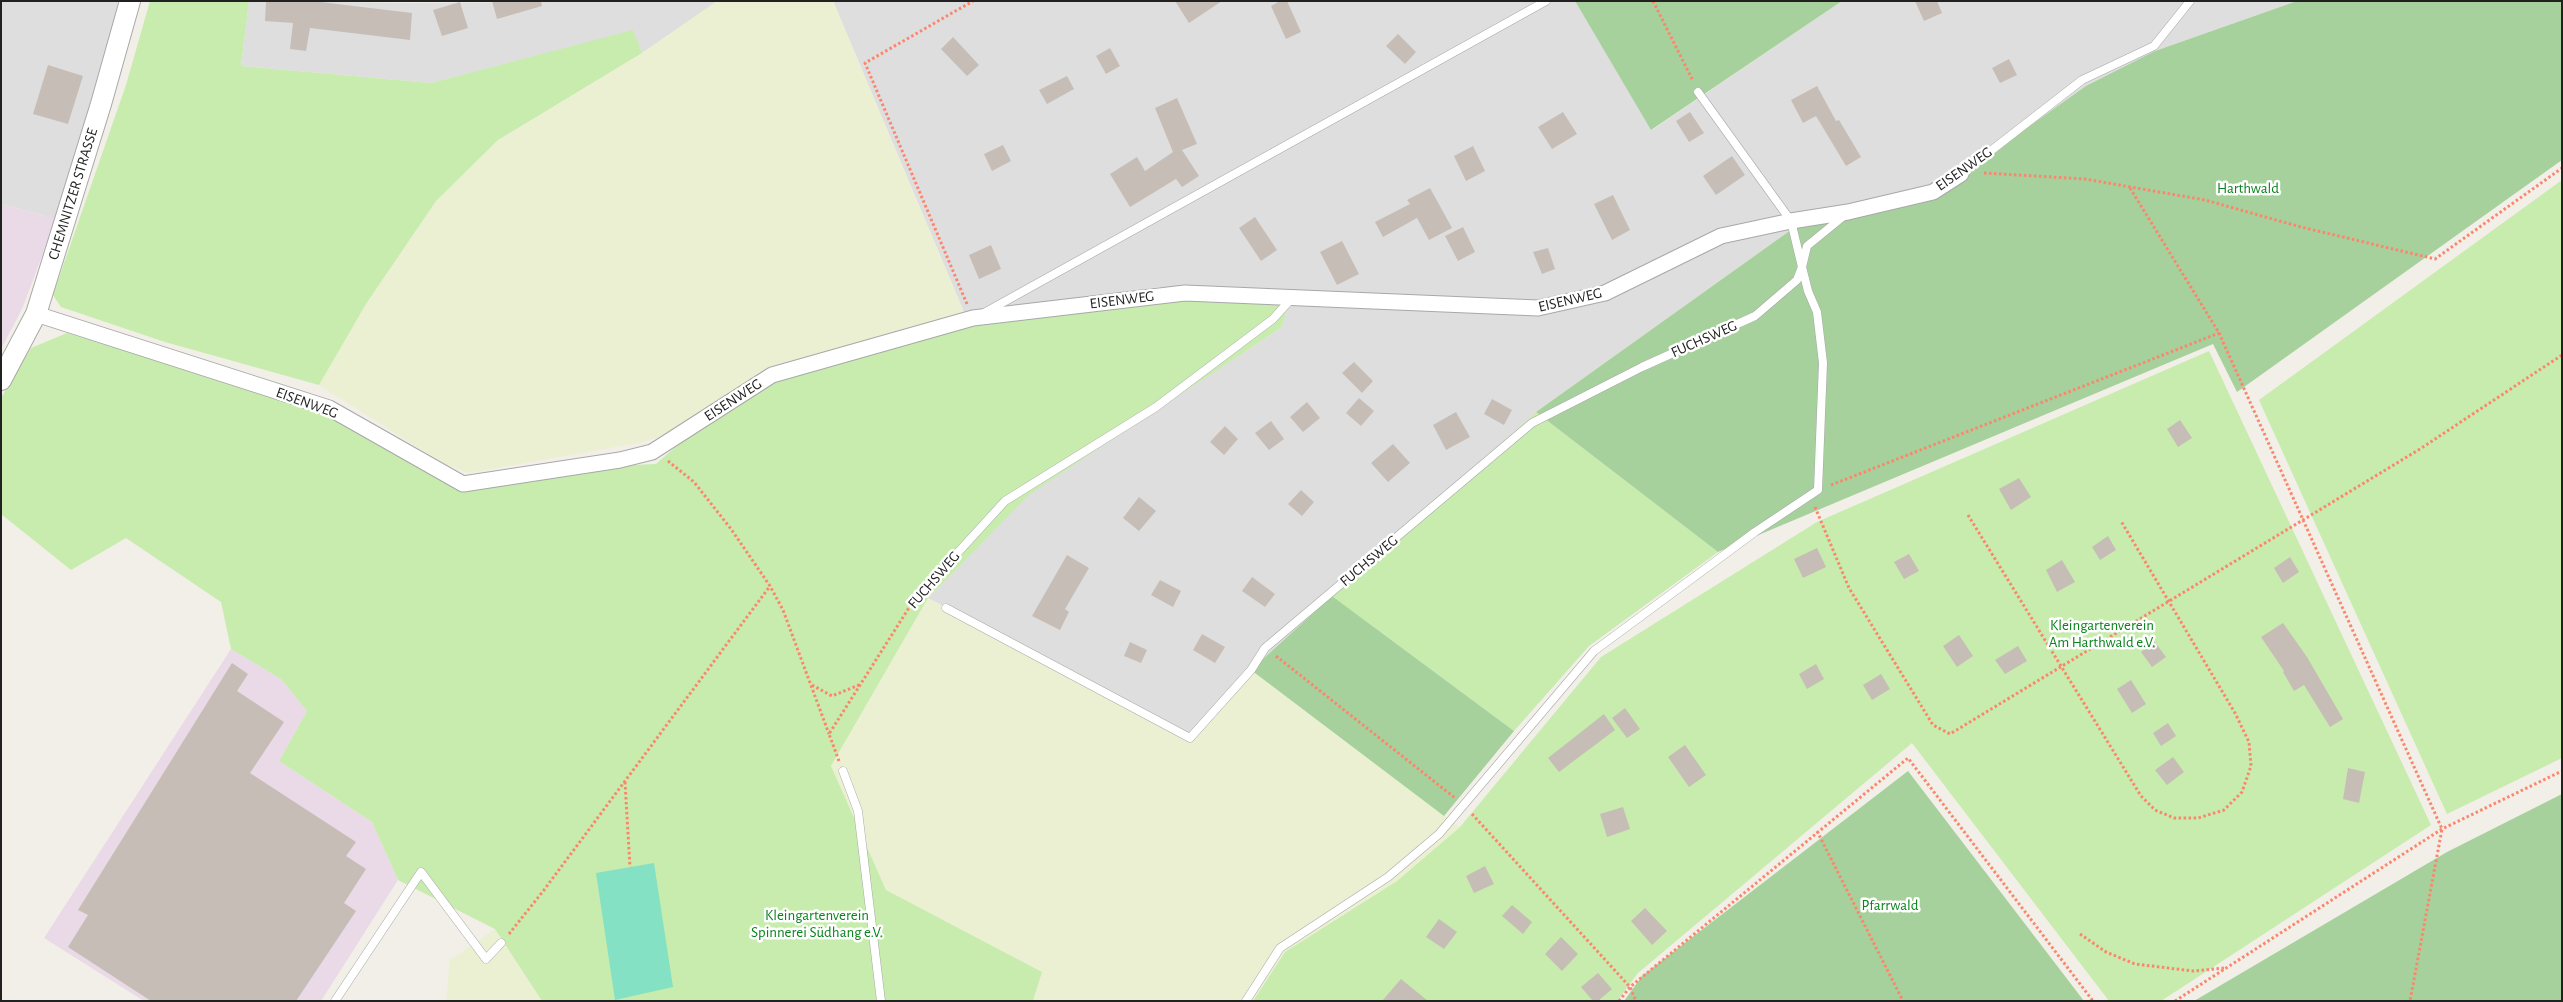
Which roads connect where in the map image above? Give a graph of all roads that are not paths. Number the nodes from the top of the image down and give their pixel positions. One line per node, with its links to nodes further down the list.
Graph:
1 (130, 1): 10 (street, CHEMNITZER STRASSE)
2 (1546, 1): 11 (lane)
3 (2190, 1): 5 (lane, EISENWEG)
4 (1698, 92): 7 (lane)
5 (1961, 174): 6 (street, EISENWEG)
6 (1848, 212): 7 (street, EISENWEG); 8 (lane)
7 (1791, 220): 8 (lane); 9 (street, EISENWEG)
8 (1802, 267): 14 (lane, FUCHSWEG); 19 (lane)
9 (1292, 297): 11 (street, EISENWEG); 13 (lane, FUCHSWEG)
10 (36, 314): 11 (street, EISENWEG); 12 (street, CHEMNITZER STRASSE)
11 (973, 318)
12 (1, 380)
13 (920, 594)
14 (946, 608)
15 (843, 771): 18 (lane)
16 (501, 943): 17 (lane)
17 (335, 1001)
18 (881, 1001)
19 (1246, 1001)

